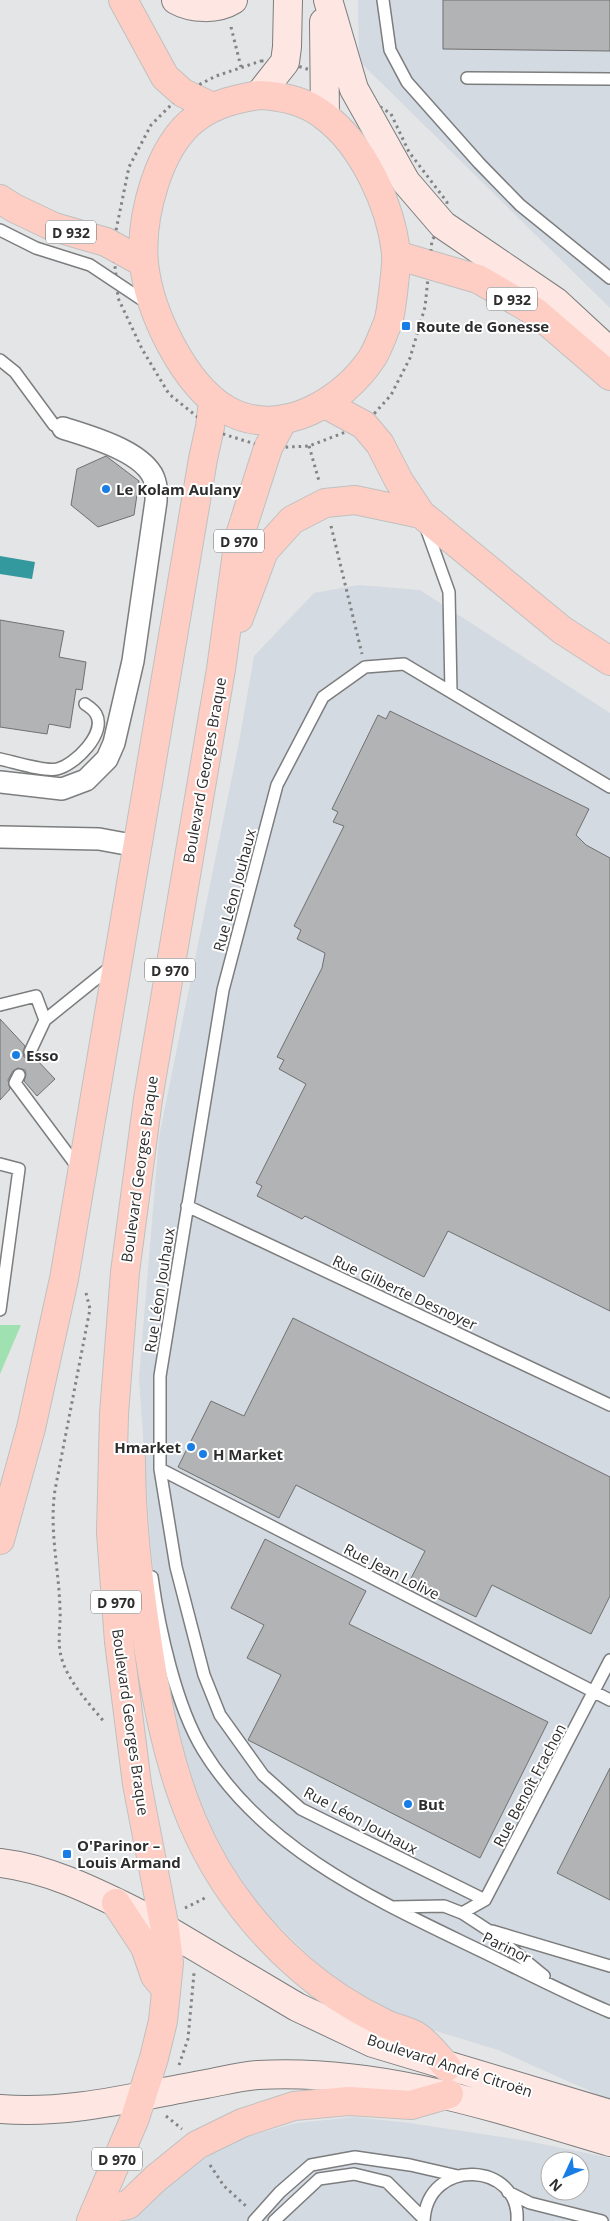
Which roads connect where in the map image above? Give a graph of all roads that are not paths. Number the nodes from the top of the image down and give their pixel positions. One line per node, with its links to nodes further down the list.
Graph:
1 (123, 0): 11 (main road)
2 (176, 0): 7 (main road)
3 (288, 0): 10 (main road)
4 (323, 0): 12 (main road)
5 (328, 0): 19 (main road)
6 (383, 0): 17 (lane)
7 (229, 2)
8 (467, 78): 9 (lane)
9 (610, 80)
10 (259, 95): 11 (main road); 12 (main road)
11 (213, 107): 16 (main road)
12 (325, 116): 15 (main road)
13 (0, 199): 16 (main road, D 932)
14 (0, 230): 18 (lane)
15 (396, 255): 21 (main road, D 932); 22 (main road)
16 (144, 263): 18 (main road)
17 (610, 278)
18 (156, 309): 23 (main road)
19 (610, 352)
20 (0, 360): 25 (lane)
21 (610, 376)
22 (325, 404): 24 (main road); 26 (main road)
23 (212, 414): 24 (main road); 35 (main road, D 970)
24 (283, 420): 28 (main road, Boulevard Georges Braque / D 970)
25 (63, 428): 32 (street)
26 (421, 514): 27 (main road); 28 (main road); 29 (lane)
27 (610, 662)
28 (221, 669): 44 (main road, Boulevard Georges Braque / D 970)
29 (451, 692): 33 (lane); 43 (lane, Rue Léon Jouhaux)
30 (85, 704): 31 (lane)
31 (0, 759)
32 (0, 782)
33 (610, 787)
34 (0, 837): 35 (street)
35 (137, 846): 36 (main road, D 970)
36 (119, 960): 38 (lane); 42 (main road, D 970)
37 (0, 1005): 38 (lane)
38 (44, 1020): 39 (lane)
39 (30, 1052)
40 (14, 1078): 42 (lane)
41 (0, 1164): 45 (lane)
42 (82, 1173): 49 (main road, D 970)
43 (187, 1206): 46 (lane, Rue Gilberte Desnoyer); 47 (lane, Rue Léon Jouhaux)
44 (125, 1272): 48 (main road); 60 (main road, Boulevard Georges Braque / D 970)
45 (0, 1310)
46 (610, 1405)
47 (160, 1469): 53 (lane, Rue Jean Lolive); 56 (lane, Rue Léon Jouhaux)
48 (131, 1488): 50 (lane); 66 (main road)
49 (0, 1540)
50 (147, 1543)
51 (150, 1562): 58 (lane, Parinor)
52 (610, 1660): 53 (lane, Rue Benoît Frachon)
53 (594, 1692): 54 (lane, Rue Jean Lolive); 56 (lane, Rue Benoît Frachon)
54 (610, 1700)
55 (0, 1863): 57 (main road, Boulevard André Citroën)
56 (485, 1900): 59 (lane)
57 (116, 1903): 60 (main road, Boulevard André Citroën); 63 (main road)
58 (392, 1908): 59 (lane); 64 (lane, Parinor)
59 (462, 1913): 61 (lane)
60 (165, 1929): 63 (main road, Boulevard Georges Braque); 66 (main road, Boulevard André Citroën)
61 (488, 1930): 62 (lane); 64 (lane)
62 (610, 1966)
63 (166, 1989): 68 (main road, Boulevard Georges Braque)
64 (569, 1996): 65 (lane, Parinor)
65 (610, 2012)
66 (447, 2067): 70 (main road, Boulevard André Citroën)
67 (449, 2094): 68 (main road, Boulevard André Citroën); 71 (main road, Boulevard André Citroën); 74 (main road)
68 (152, 2105): 69 (main road, Boulevard André Citroën); 74 (main road, D 970)
69 (0, 2108)
70 (610, 2114)
71 (610, 2142)
72 (458, 2176): 73 (lane); 75 (lane); 76 (lane)
73 (508, 2192): 78 (lane); 79 (lane)
74 (93, 2216)
75 (256, 2219)
76 (424, 2220): 77 (lane)
77 (274, 2221)
78 (517, 2221)
79 (602, 2221)

